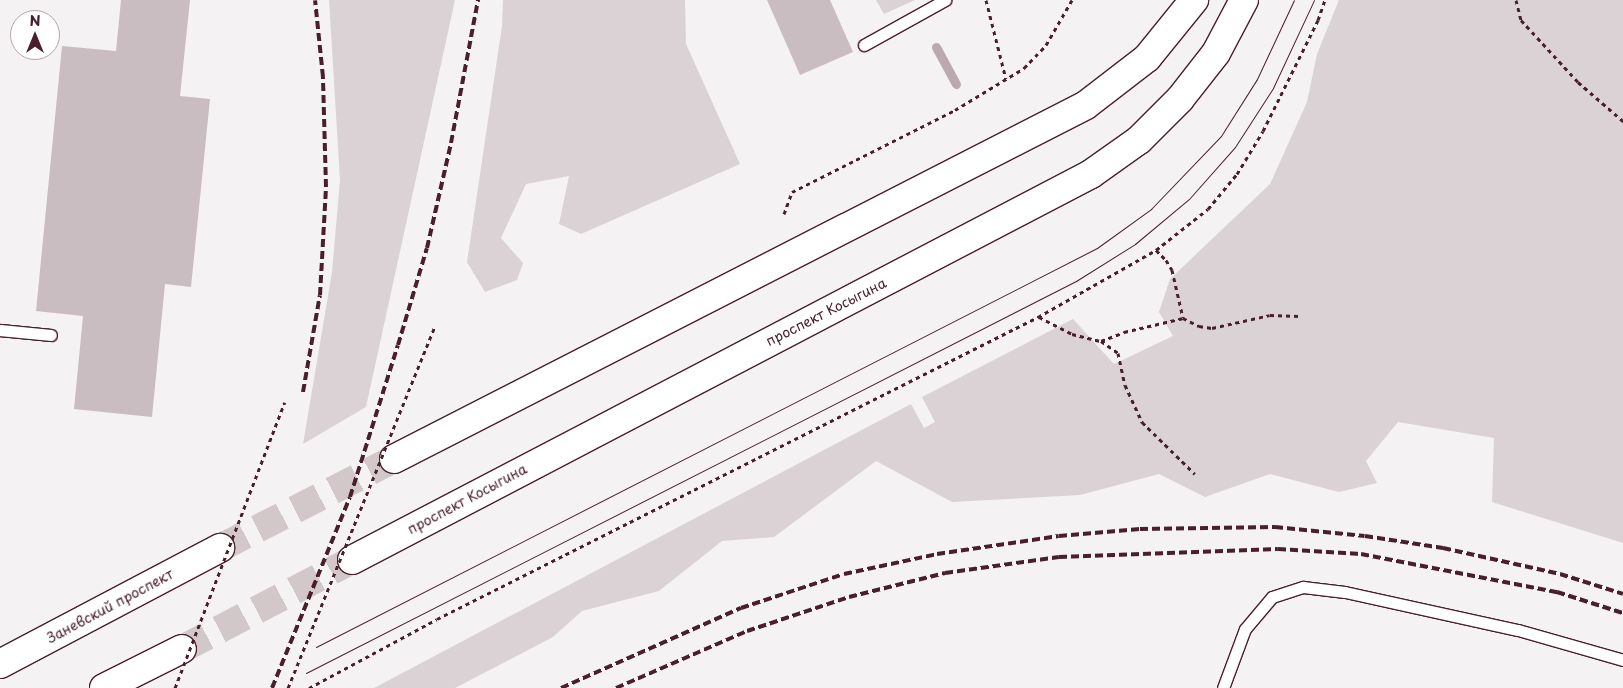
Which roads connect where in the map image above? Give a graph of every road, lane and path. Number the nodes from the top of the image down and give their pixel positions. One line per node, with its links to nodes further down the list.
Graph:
1 (944, 0): 8 (lane)
2 (986, 0): 9 (path)
3 (1072, 0): 9 (path)
4 (1194, 0): 21 (main road)
5 (1244, 0): 24 (main road, проспект Косыгина)
6 (1325, 0): 12 (path)
7 (1516, 0): 10 (path)
8 (864, 45)
9 (1006, 79): 11 (path)
10 (1623, 121)
11 (784, 214)
12 (1156, 250): 14 (path); 15 (path)
13 (1299, 316): 15 (path)
14 (1038, 317): 19 (path); 31 (path)
15 (1183, 318): 19 (path)
16 (435, 326): 30 (path, bridge)
17 (0, 330): 18 (lane)
18 (51, 335)
19 (1101, 341): 22 (path)
20 (285, 402): 29 (path, bridge)
21 (394, 459)
22 (1195, 474)
23 (220, 548): 27 (main road, Заневский проспект)
24 (352, 560)
25 (179, 650): 28 (main road)
26 (1623, 660): 32 (lane)
27 (0, 664)
28 (104, 688)
29 (174, 688)
30 (288, 688)
31 (309, 688)
32 (1223, 688)

